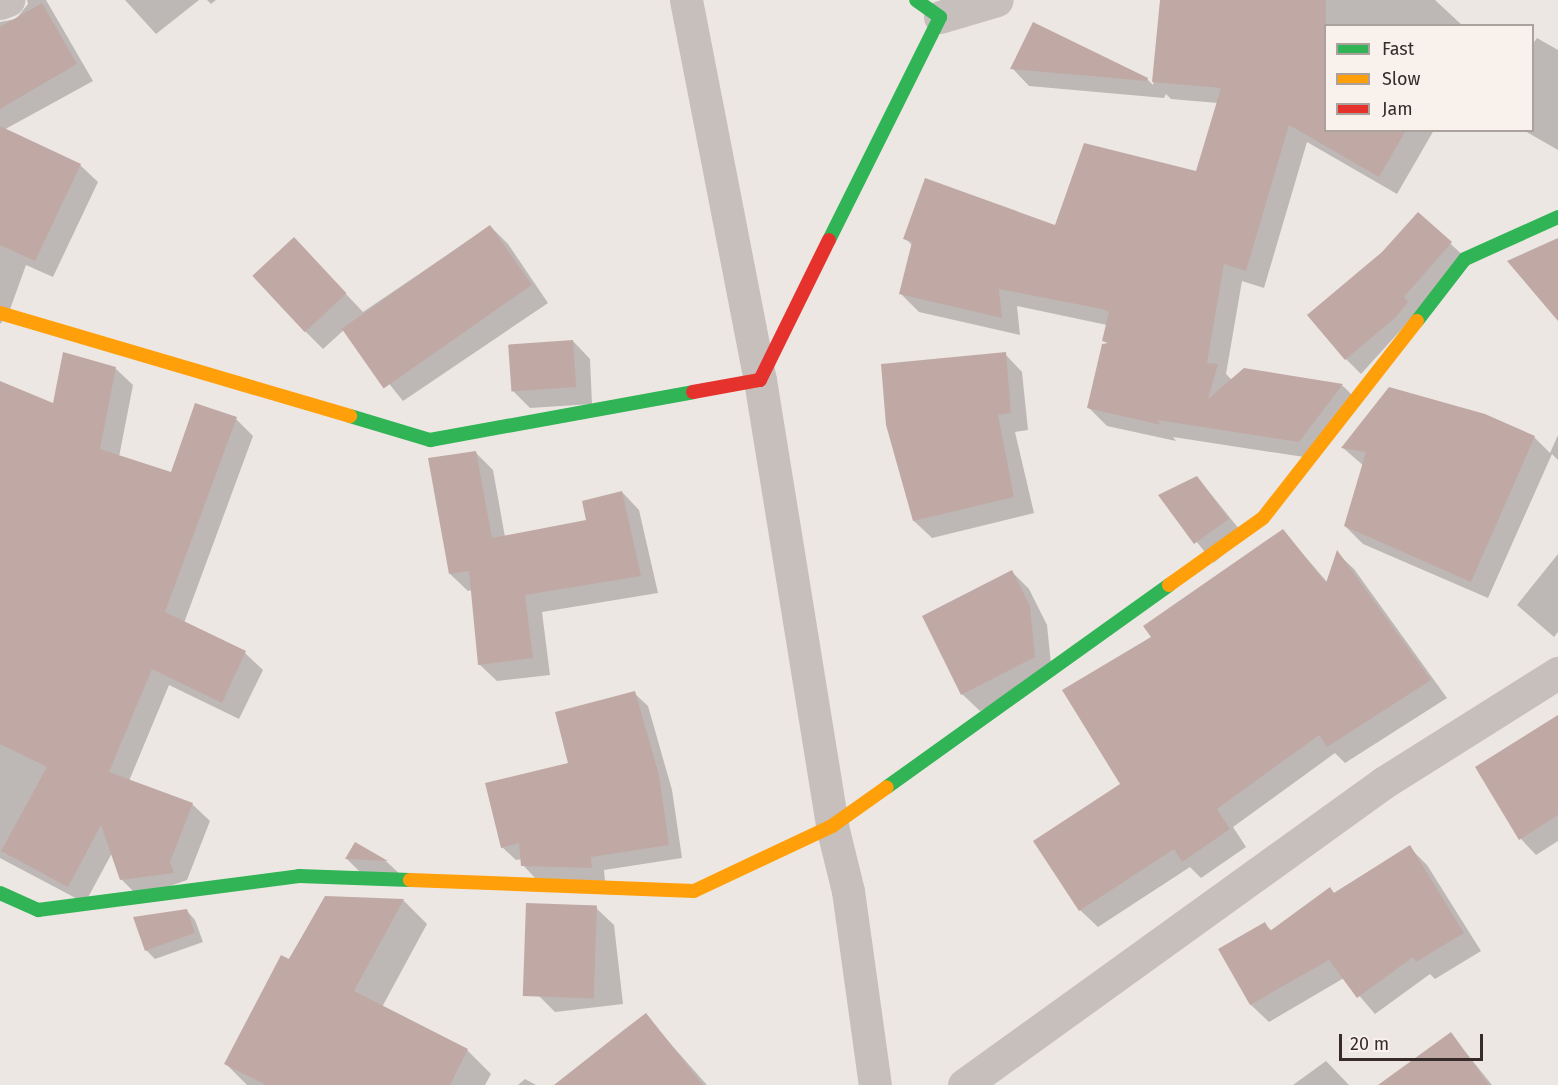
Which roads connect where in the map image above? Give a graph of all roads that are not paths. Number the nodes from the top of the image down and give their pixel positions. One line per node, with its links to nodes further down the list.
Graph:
1 (8, 0): 4 (street)
2 (686, 0): 8 (street)
3 (997, 0): 5 (street)
4 (0, 3)
5 (928, 8): 8 (street)
6 (1558, 217): 10 (street)
7 (0, 313): 8 (street)
8 (760, 380): 10 (street)
9 (1558, 673): 13 (street)
10 (832, 826): 11 (street); 12 (street)
11 (0, 893)
12 (875, 1085)
13 (964, 1085)

